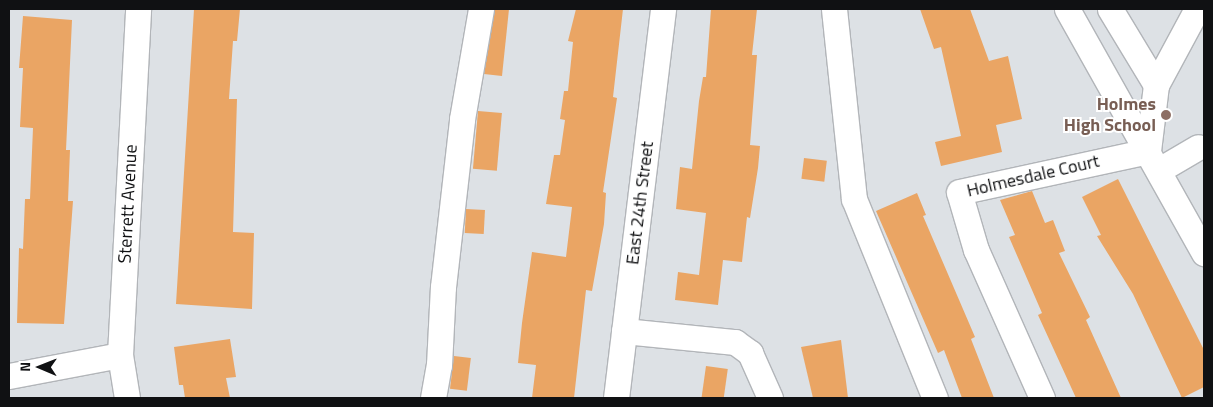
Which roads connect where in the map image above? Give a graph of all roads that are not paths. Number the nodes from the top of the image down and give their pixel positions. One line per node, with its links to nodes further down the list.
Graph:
1 (138, 9): 13 (street, Sterrett Avenue)
2 (480, 9): 16 (street)
3 (664, 9): 12 (street, East 24th Street)
4 (834, 9): 19 (street)
5 (1067, 9): 10 (street)
6 (1110, 9): 8 (street)
7 (1197, 9): 8 (street)
8 (1156, 85): 10 (street)
9 (1198, 147): 10 (street)
10 (1153, 161): 11 (street); 20 (street, Holmesdale Court)
11 (1204, 253)
12 (624, 331): 17 (street, East 24th Street); 18 (street)
13 (120, 355): 14 (street); 15 (street, Sterrett Avenue)
14 (9, 376)
15 (127, 398)
16 (433, 398)
17 (616, 398)
18 (770, 398)
19 (935, 398)
20 (1042, 398)

